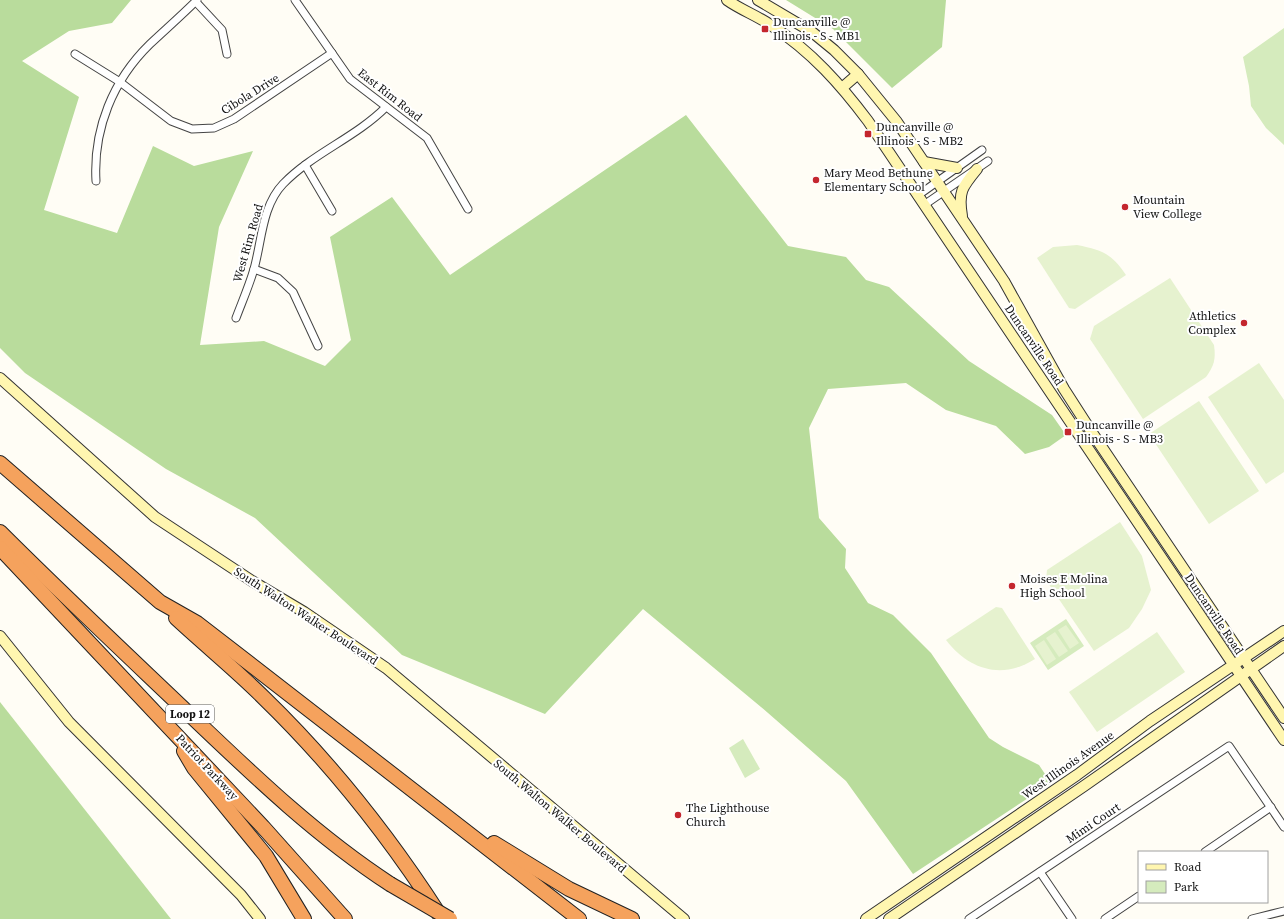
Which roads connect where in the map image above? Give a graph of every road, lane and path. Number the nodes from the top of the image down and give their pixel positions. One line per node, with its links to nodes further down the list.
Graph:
1 (295, 0): 6 (street, East Rim Road)
2 (727, 0): 5 (main road, Duncanville Road)
3 (758, 0): 9 (main road, Duncanville Road)
4 (196, 1): 8 (street); 10 (street)
5 (742, 4): 11 (main road, Duncanville Road)
6 (332, 53): 10 (street, Cibola Drive); 12 (street, East Rim Road)
7 (75, 54): 10 (street, Cibola Drive)
8 (227, 54)
9 (858, 74): 11 (main road); 15 (main road, Duncanville Road)
10 (120, 82): 19 (street)
11 (843, 87): 22 (main road, Duncanville Road)
12 (386, 106): 16 (street, West Rim Road); 24 (street, East Rim Road)
13 (982, 150): 17 (street)
14 (988, 161): 18 (street)
15 (924, 162): 17 (main road); 20 (main road, Duncanville Road)
16 (305, 166): 25 (street); 27 (street, West Rim Road)
17 (957, 168): 20 (street)
18 (978, 169): 21 (street); 26 (main road)
19 (96, 181)
20 (937, 182): 21 (main road, Duncanville Road); 22 (street)
21 (944, 192): 23 (street); 26 (main road, Duncanville Road)
22 (917, 196): 23 (main road, Duncanville Road)
23 (924, 205): 39 (main road, Duncanville Road)
24 (468, 209)
25 (332, 211)
26 (962, 220): 38 (main road, Duncanville Road)
27 (254, 269): 28 (street, West Rim Road); 29 (street)
28 (236, 318)
29 (318, 346)
30 (0, 378): 63 (main road, South Walton Walker Boulevard)
31 (0, 463): 34 (highway)
32 (0, 532): 60 (highway, Loop 12, bridge)
33 (0, 548): 43 (highway, Patriot Parkway)
34 (160, 602): 45 (highway); 59 (highway)
35 (1284, 631): 38 (main road, West Illinois Avenue)
36 (0, 636): 56 (main road)
37 (1284, 646): 40 (main road)
38 (1243, 659): 39 (main road, West Illinois Avenue); 40 (main road, Duncanville Road)
39 (1233, 666): 41 (main road, Duncanville Road); 46 (main road, West Illinois Avenue)
40 (1250, 669): 41 (main road); 42 (main road, Duncanville Road)
41 (1240, 676): 44 (main road, Duncanville Road); 47 (main road)
42 (1284, 718)
43 (171, 730): 57 (highway); 58 (highway, Patriot Parkway)
44 (1284, 740)
45 (381, 766): 61 (highway); 62 (highway)
46 (1077, 776): 47 (main road); 52 (main road, West Illinois Avenue)
47 (1084, 786): 53 (main road)
48 (1271, 807): 49 (street); 50 (street); 51 (street, Mimi Court)
49 (1284, 827)
50 (1206, 851)
51 (1040, 872): 66 (street, Mimi Court); 67 (street)
52 (918, 884): 53 (main road); 64 (main road, West Illinois Avenue)
53 (924, 895): 65 (main road)
54 (1138, 897): 68 (street)
55 (1284, 911): 69 (street)
56 (260, 919)
57 (304, 919)
58 (345, 919)
59 (442, 919)
60 (450, 919)
61 (579, 919)
62 (632, 919)
63 (684, 919)
64 (866, 919)
65 (889, 919)
66 (969, 919)
67 (1072, 919)
68 (1105, 919)
69 (1252, 919)

